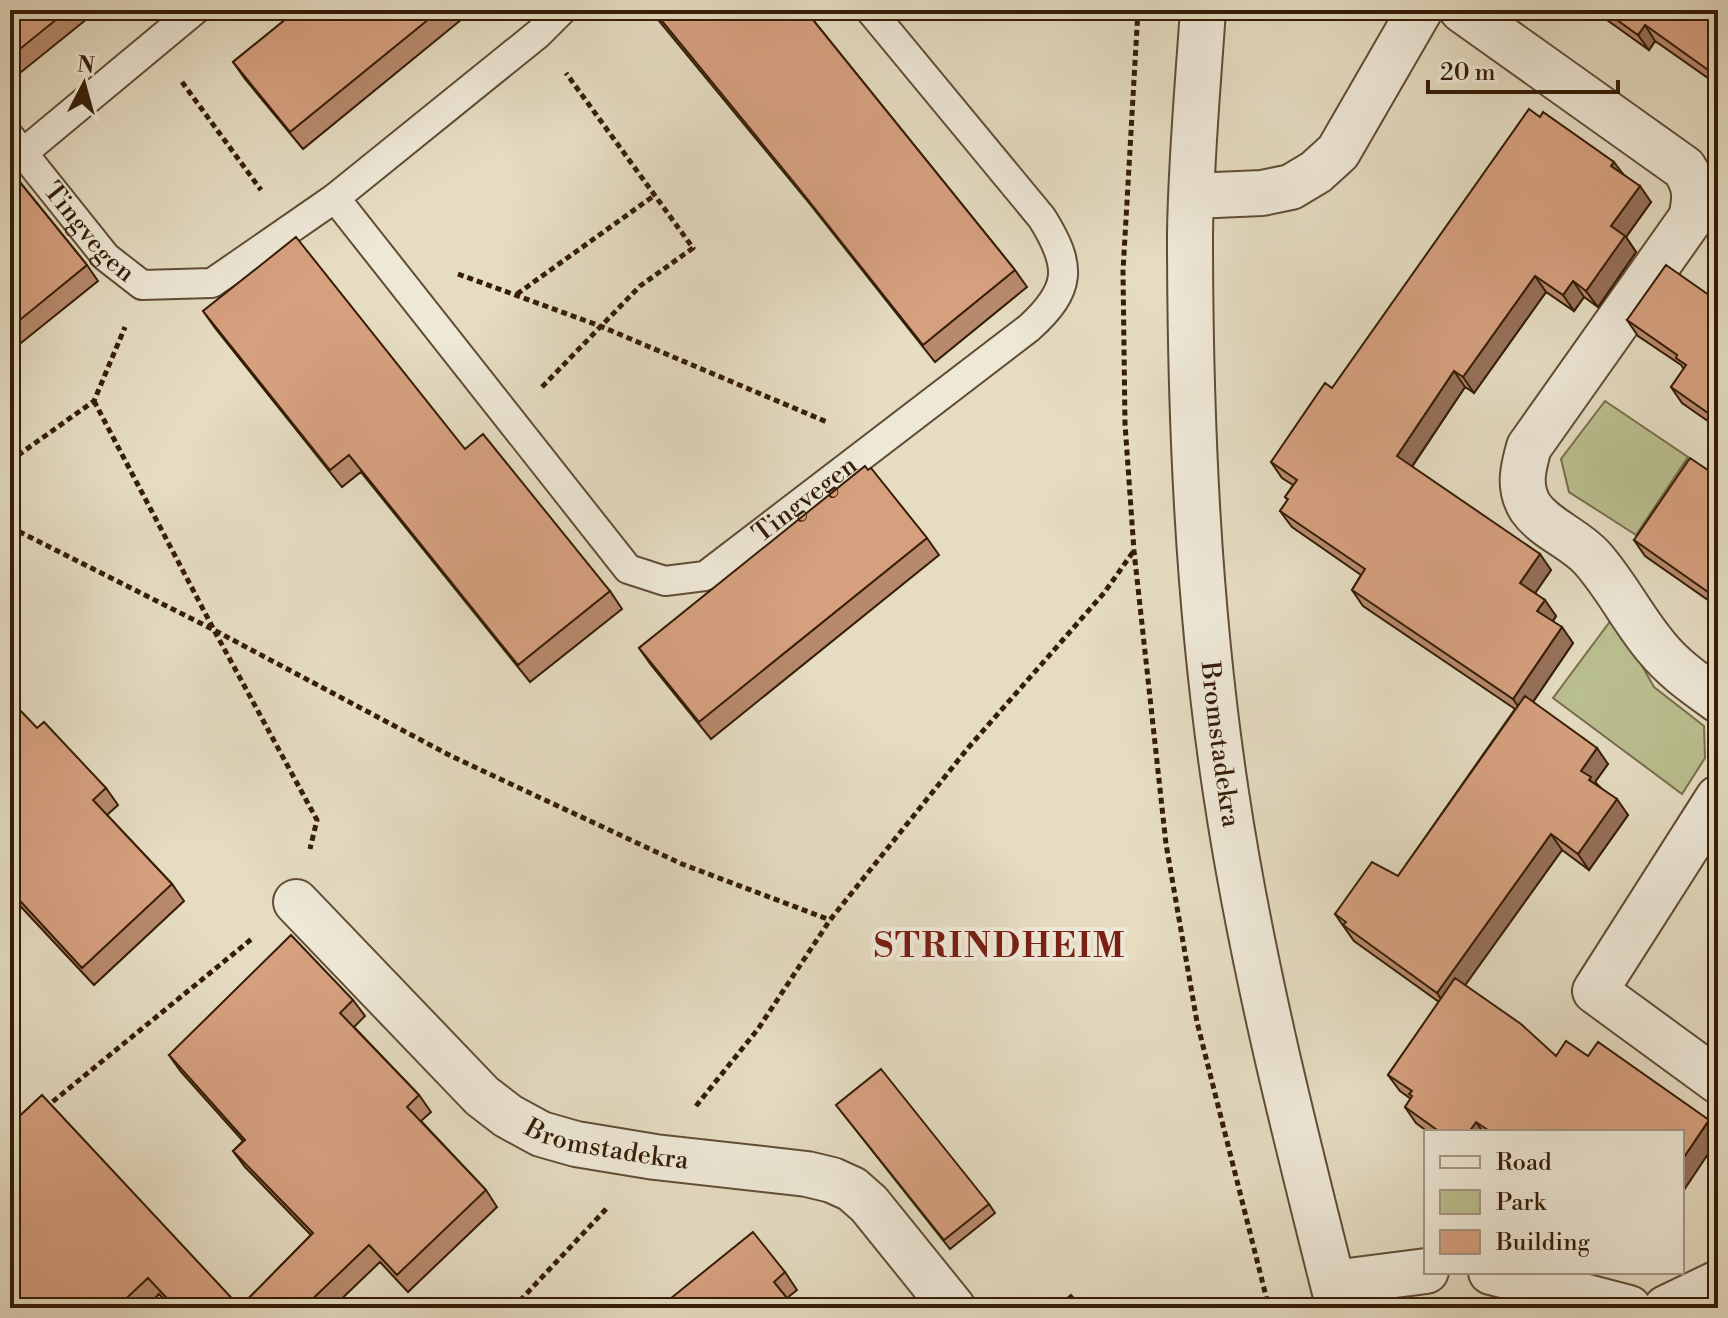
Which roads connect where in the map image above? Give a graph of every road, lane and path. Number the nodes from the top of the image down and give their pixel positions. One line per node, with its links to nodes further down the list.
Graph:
1 (195, 10): 8 (lane, Tingvegen)
2 (562, 10): 7 (lane, Tingvegen)
3 (870, 10): 15 (lane)
4 (1203, 10): 12 (street, Bromstadekra)
5 (1420, 10): 12 (street)
6 (1462, 10): 26 (street)
7 (538, 34): 10 (path); 11 (lane, Tingvegen)
8 (154, 44): 9 (lane, Tingvegen); 13 (path)
9 (17, 145): 16 (lane, Tingvegen)
10 (655, 195): 17 (path); 18 (path)
11 (335, 198): 13 (lane, Tingvegen); 20 (lane, Tingvegen)
12 (1191, 213): 15 (path); 36 (street, Bromstadekra)
13 (290, 229): 16 (lane, Tingvegen)
14 (457, 273): 17 (path)
15 (1062, 281): 21 (lane, Tingvegen)
16 (142, 285): 19 (path)
17 (516, 295): 18 (path)
18 (600, 326): 20 (path); 21 (path)
19 (94, 401): 22 (path); 25 (path)
20 (510, 420): 21 (lane, Tingvegen)
21 (876, 443)
22 (10, 461)
23 (10, 527): 25 (path)
24 (1134, 551): 29 (path)
25 (214, 630): 28 (path); 29 (path)
26 (1718, 700)
27 (1718, 798): 30 (street)
28 (296, 902): 31 (path); 32 (street, Bromstadekra)
29 (830, 920): 32 (path)
30 (1718, 1081)
31 (34, 1117)
32 (655, 1157): 37 (path); 38 (street, Bromstadekra)
33 (1424, 1272): 36 (street, Bromstadekra)
34 (1499, 1274): 39 (street)
35 (1718, 1283): 40 (street)
36 (1336, 1295)
37 (513, 1308)
38 (953, 1308)
39 (1629, 1308)
40 (1666, 1308)

